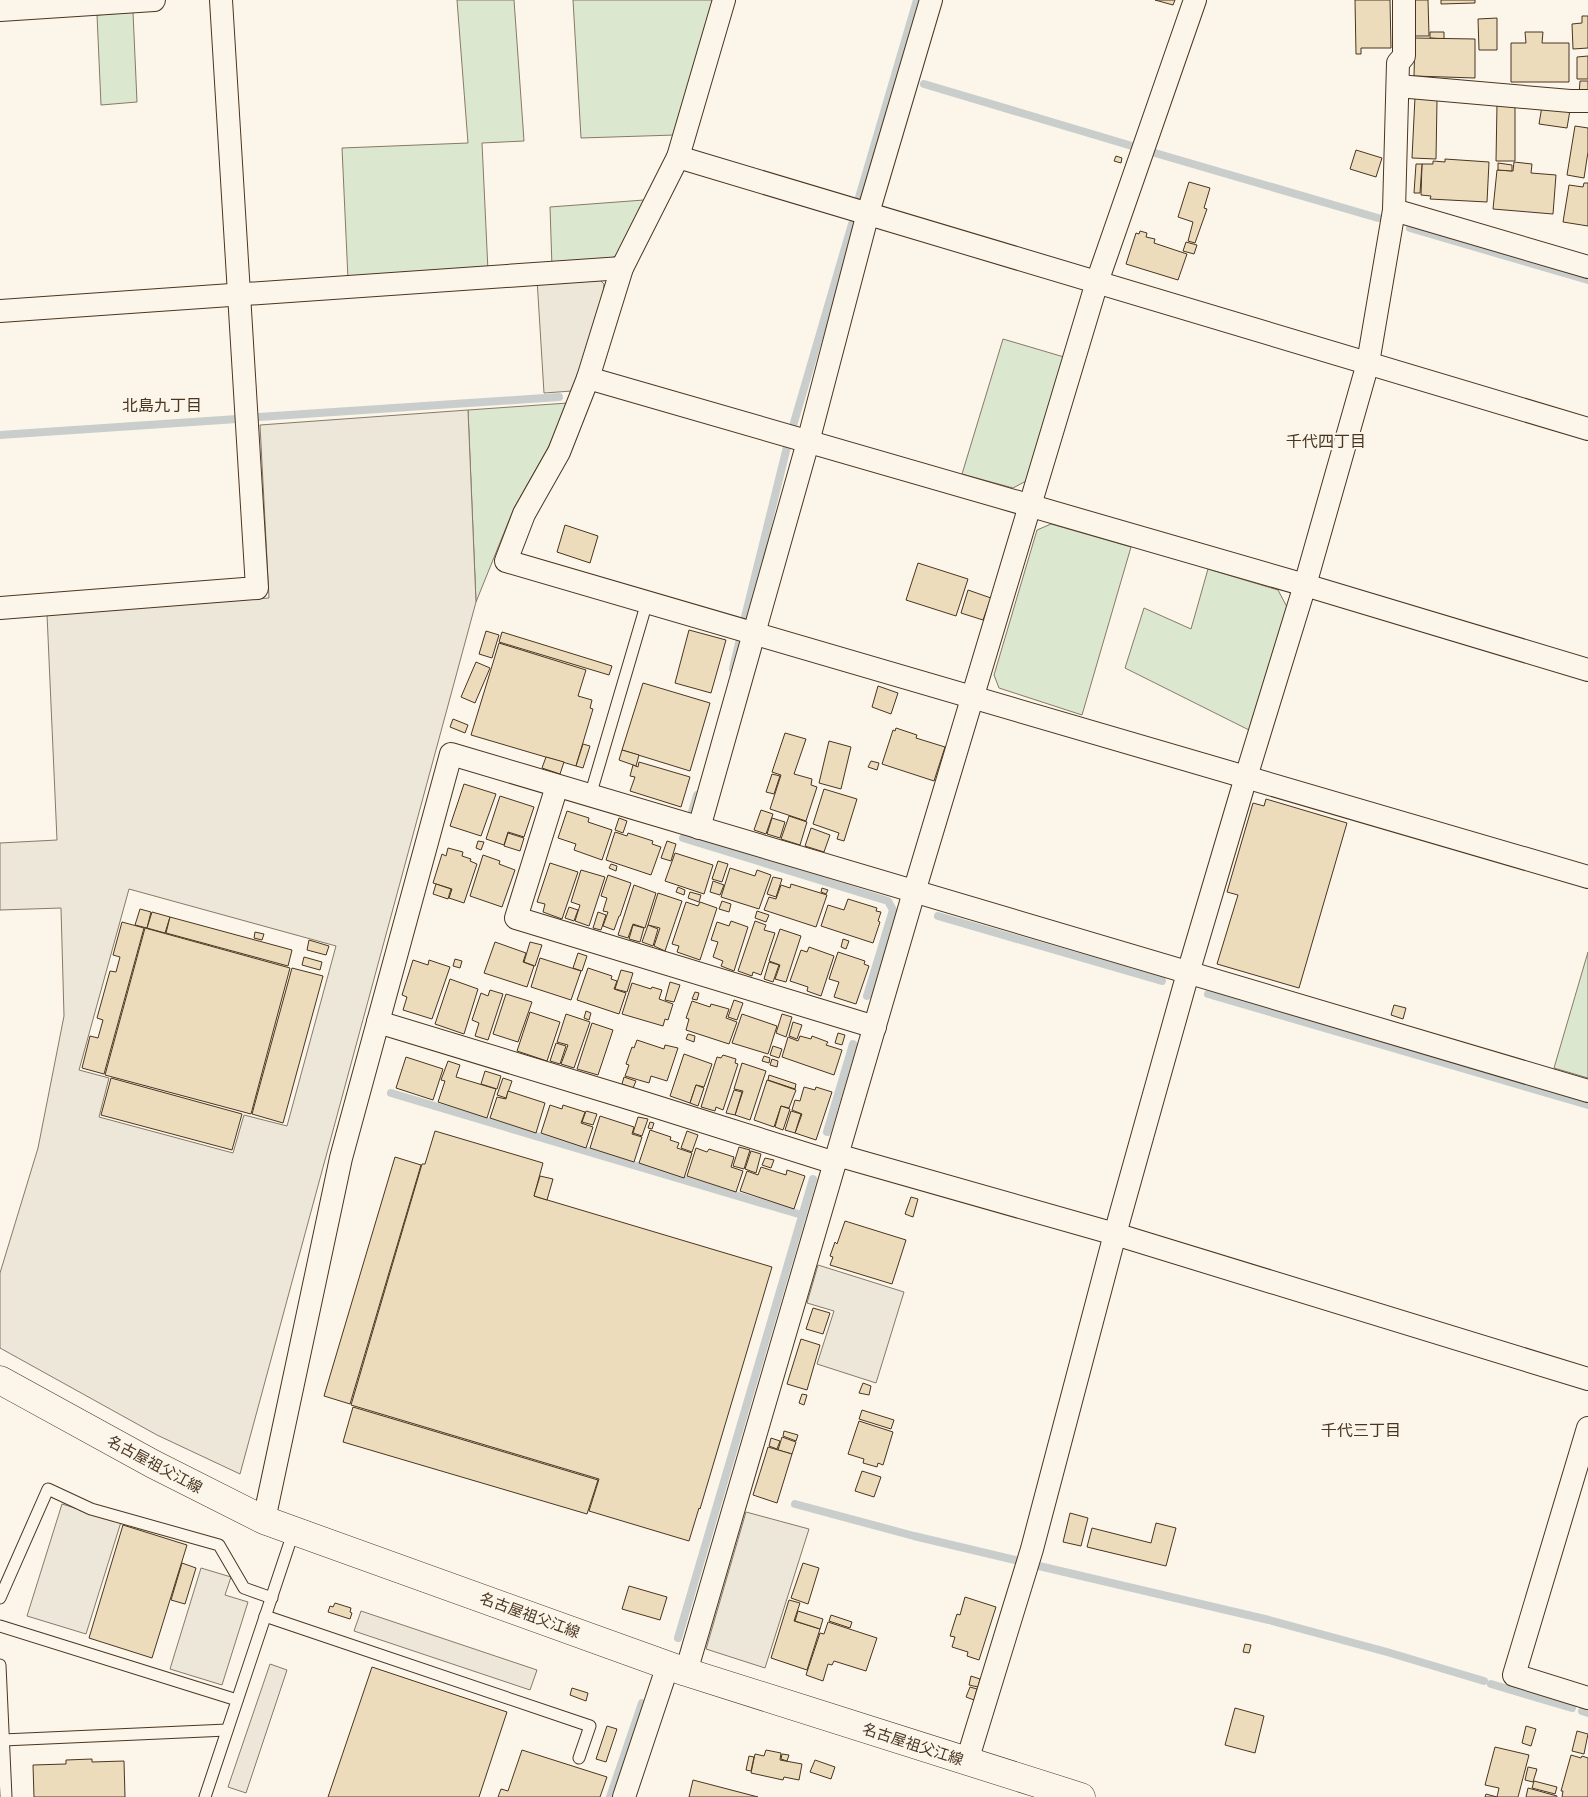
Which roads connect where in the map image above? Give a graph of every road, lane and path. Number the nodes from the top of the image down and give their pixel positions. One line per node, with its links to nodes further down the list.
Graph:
1 (154, 0): 7 (street)
2 (221, 0): 16 (street)
3 (724, 0): 10 (street)
4 (931, 0): 12 (street)
5 (1195, 0): 15 (street)
6 (1404, 0): 8 (street)
7 (0, 10)
8 (1398, 86): 9 (street); 11 (street)
9 (1588, 101)
10 (678, 157): 12 (street); 14 (street)
11 (1394, 210): 13 (street); 18 (street)
12 (868, 214): 15 (street); 21 (street)
13 (1588, 267)
14 (622, 268): 16 (street); 19 (street)
15 (1097, 282): 18 (street); 22 (street)
16 (239, 294): 17 (street); 25 (street)
17 (0, 311)
18 (1368, 363): 20 (street); 23 (street)
19 (588, 378): 21 (street); 24 (street)
20 (1588, 429)
21 (808, 442): 22 (street); 26 (street)
22 (1030, 506): 23 (street); 28 (street)
23 (1305, 585): 27 (street); 29 (street)
24 (647, 602): 26 (street); 31 (lane)
25 (0, 608)
26 (754, 634): 28 (street); 32 (street)
27 (1588, 670)
28 (972, 697): 29 (street); 34 (street)
29 (1246, 777): 33 (street); 35 (street)
30 (557, 786): 31 (street); 36 (street); 37 (street)
31 (590, 796): 32 (street)
32 (700, 828): 34 (street)
33 (1588, 877)
34 (914, 892): 35 (street); 37 (street)
35 (1188, 973): 38 (street); 40 (street)
36 (378, 1022): 39 (street); 44 (street)
37 (875, 1027): 39 (street)
38 (1588, 1091)
39 (836, 1159): 40 (street); 51 (street)
40 (1115, 1234): 41 (street); 57 (street)
41 (1588, 1379)
42 (0, 1380): 44 (main road, 名古屋祖父江線)
43 (1588, 1428): 52 (street)
44 (264, 1520): 45 (main road, 名古屋祖父江線)
45 (294, 1530): 47 (lane); 51 (main road, 名古屋祖父江線)
46 (0, 1598): 47 (lane)
47 (272, 1598): 48 (lane)
48 (265, 1616): 53 (lane); 56 (lane)
49 (0, 1626): 53 (lane)
50 (0, 1665): 55 (lane)
51 (677, 1668): 57 (main road, 名古屋祖父江線); 60 (street)
52 (1588, 1698)
53 (237, 1700): 54 (lane)
54 (227, 1730): 55 (lane); 59 (lane)
55 (3, 1740): 58 (lane)
56 (580, 1758)
57 (967, 1761): 61 (main road, 名古屋祖父江線)
58 (6, 1797)
59 (205, 1797)
60 (624, 1797)
61 (1081, 1797)

